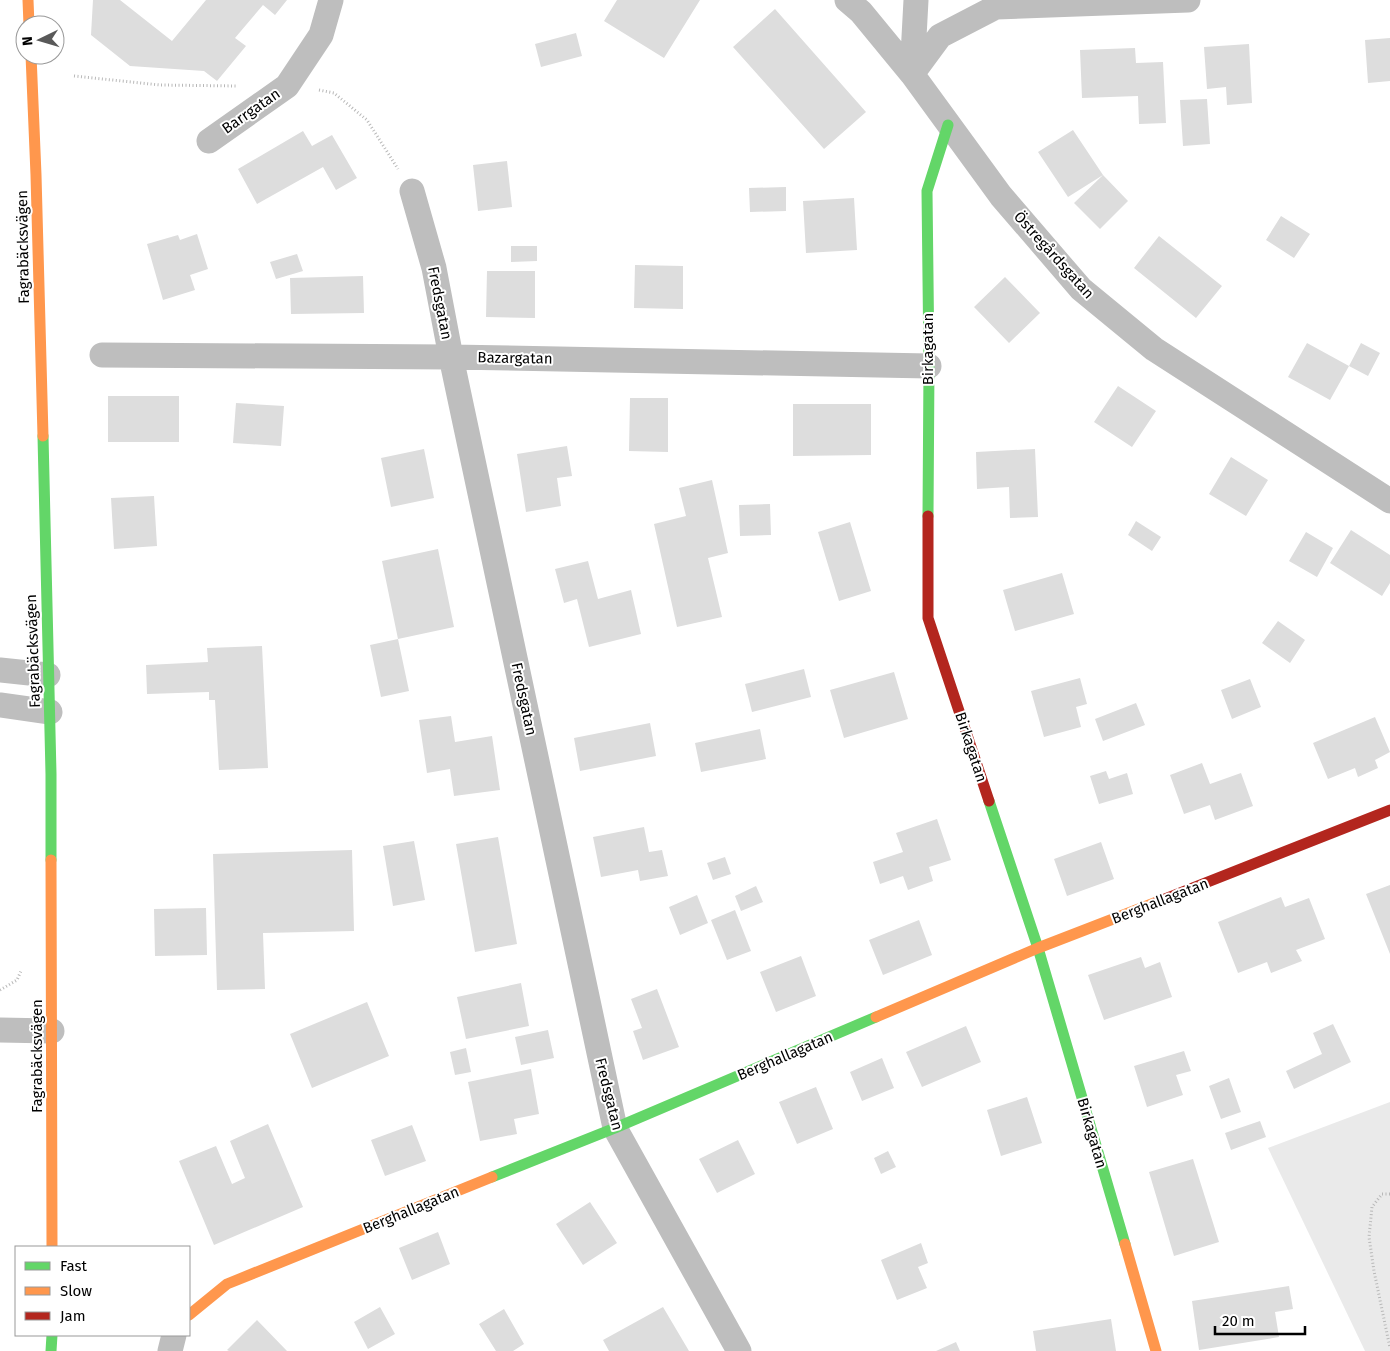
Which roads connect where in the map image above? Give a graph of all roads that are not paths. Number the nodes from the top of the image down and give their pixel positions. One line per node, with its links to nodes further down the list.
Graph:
1 (28, 0): 6 (street)
2 (331, 0): 10 (street, Barrgatan)
3 (846, 0): 8 (street, Östregårdsgatan)
4 (916, 0): 8 (street)
5 (1188, 0): 8 (street)
6 (29, 15)
7 (31, 65): 17 (street, Fagrabäcksvägen)
8 (912, 74): 9 (street, Östregårdsgatan)
9 (948, 125): 14 (street, Birkagatan); 15 (street, Östregårdsgatan)
10 (210, 141)
11 (412, 191): 13 (street, Fredsgatan)
12 (102, 355): 13 (street, Bazargatan)
13 (451, 357): 14 (street, Bazargatan); 24 (street, Fredsgatan)
14 (929, 366): 21 (street, Birkagatan)
15 (1390, 501)
16 (0, 670): 17 (street)
17 (48, 675): 19 (street, Fagrabäcksvägen)
18 (0, 705): 19 (street)
19 (50, 712): 23 (street, Fagrabäcksvägen)
20 (1390, 810): 21 (street, Berghallagatan)
21 (1038, 948): 24 (street, Berghallagatan); 32 (street, Birkagatan)
22 (0, 1030): 23 (street)
23 (52, 1031): 25 (street, Fagrabäcksvägen)
24 (615, 1128): 26 (street, Berghallagatan); 31 (street, Fredsgatan)
25 (52, 1246)
26 (190, 1314)
27 (52, 1336): 29 (street)
28 (174, 1336): 30 (street)
29 (52, 1351)
30 (170, 1351)
31 (739, 1351)
32 (1156, 1351)

